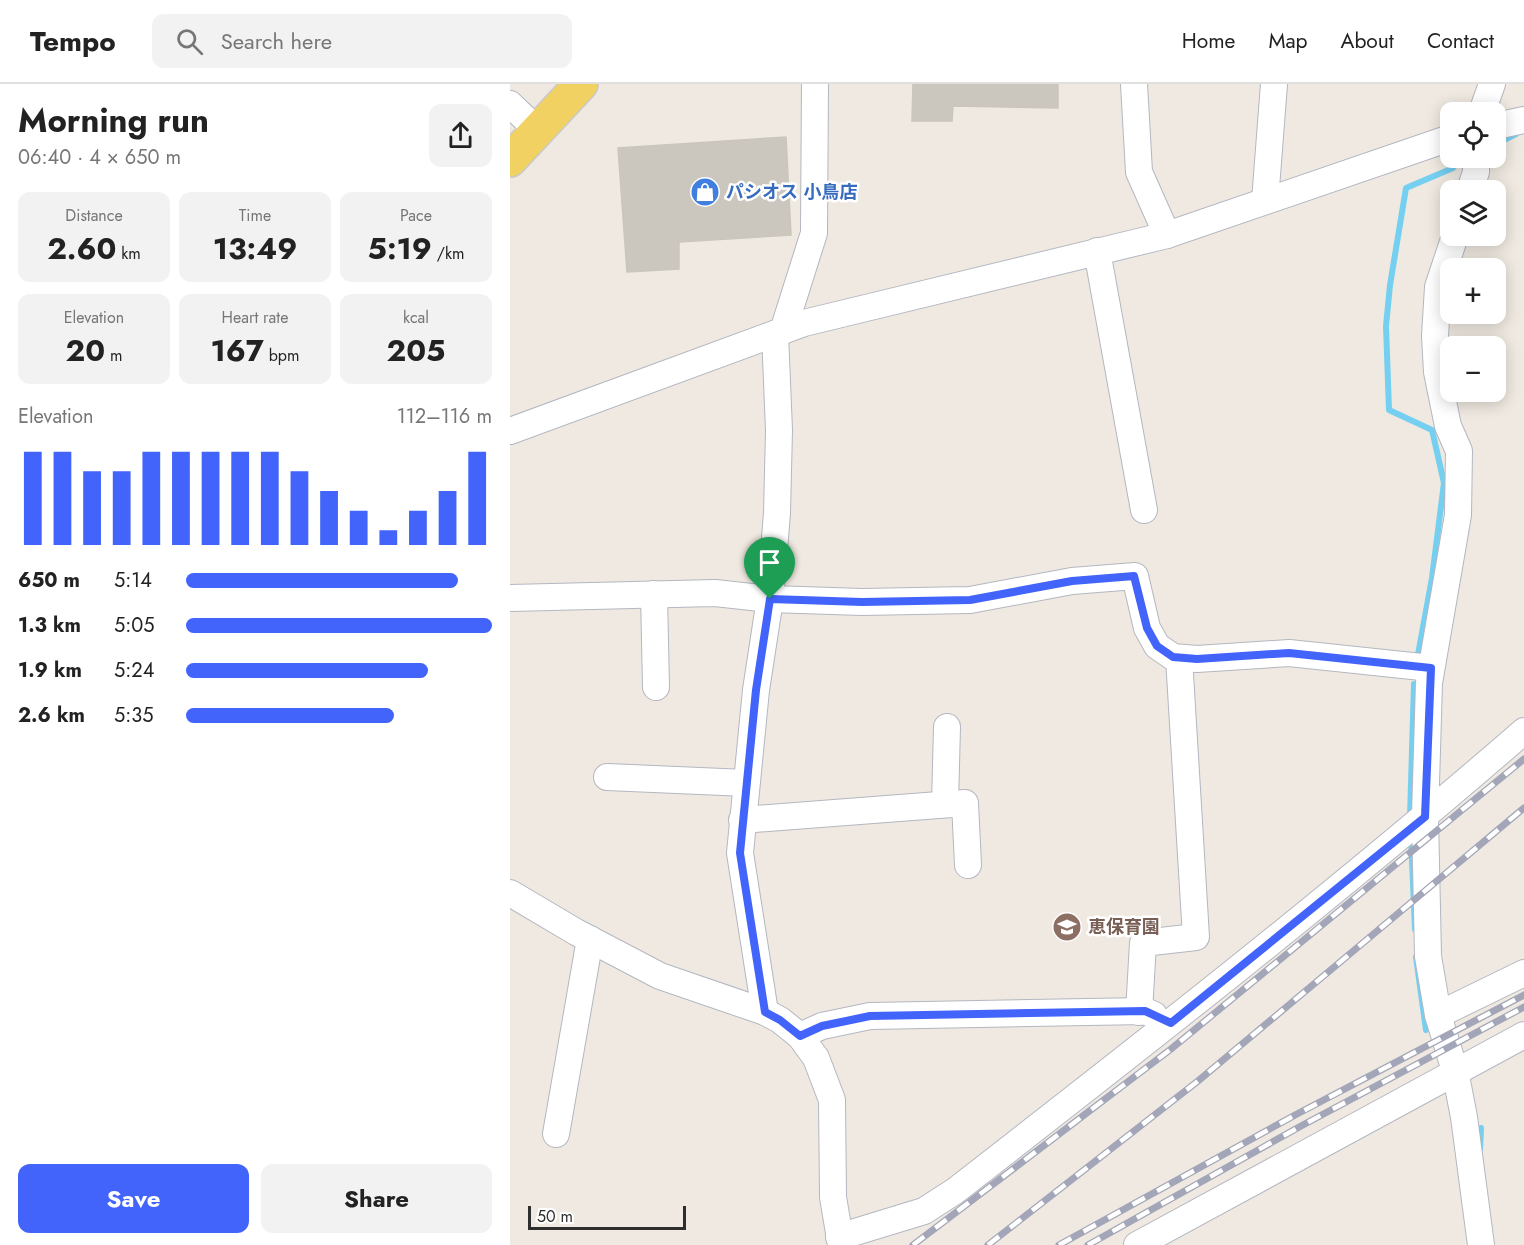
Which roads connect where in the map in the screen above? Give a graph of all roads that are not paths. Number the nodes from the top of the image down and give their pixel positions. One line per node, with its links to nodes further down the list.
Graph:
1 (581, 84): 10 (main road)
2 (815, 84): 17 (street)
3 (1134, 84): 14 (street)
4 (1274, 84): 13 (street)
5 (1492, 84): 6 (street)
6 (1486, 102)
7 (510, 104): 10 (street)
8 (1524, 120): 9 (street)
9 (1506, 124)
10 (537, 130): 12 (main road)
11 (1440, 141): 13 (street)
12 (510, 160)
13 (1265, 201): 14 (street)
14 (1167, 235): 16 (street)
15 (1452, 246): 24 (street)
16 (1097, 251): 17 (street); 19 (street)
17 (779, 332): 18 (street); 22 (street)
18 (510, 431)
19 (1144, 510)
20 (654, 594): 21 (street); 22 (street); 25 (street)
21 (510, 598)
22 (770, 599): 23 (street); 29 (street)
23 (1179, 658): 24 (street); 37 (street)
24 (1431, 668): 31 (street)
25 (656, 687)
26 (947, 727): 30 (street)
27 (1524, 731): 31 (street)
28 (607, 777): 29 (street)
29 (746, 783): 32 (street)
30 (945, 804): 32 (street); 33 (street)
31 (1425, 817): 39 (street); 40 (street)
32 (742, 820): 38 (street)
33 (968, 865)
34 (510, 893): 35 (street)
35 (590, 939): 38 (street); 44 (street)
36 (1524, 973): 39 (street)
37 (1139, 1011): 40 (street); 42 (street)
38 (765, 1012): 42 (street)
39 (1438, 1015): 43 (street)
40 (1171, 1023): 45 (street)
41 (1524, 1035): 43 (street)
42 (800, 1036): 45 (street)
43 (1455, 1071): 46 (street); 47 (street)
44 (556, 1134)
45 (840, 1241)
46 (1137, 1245)
47 (1481, 1245)

